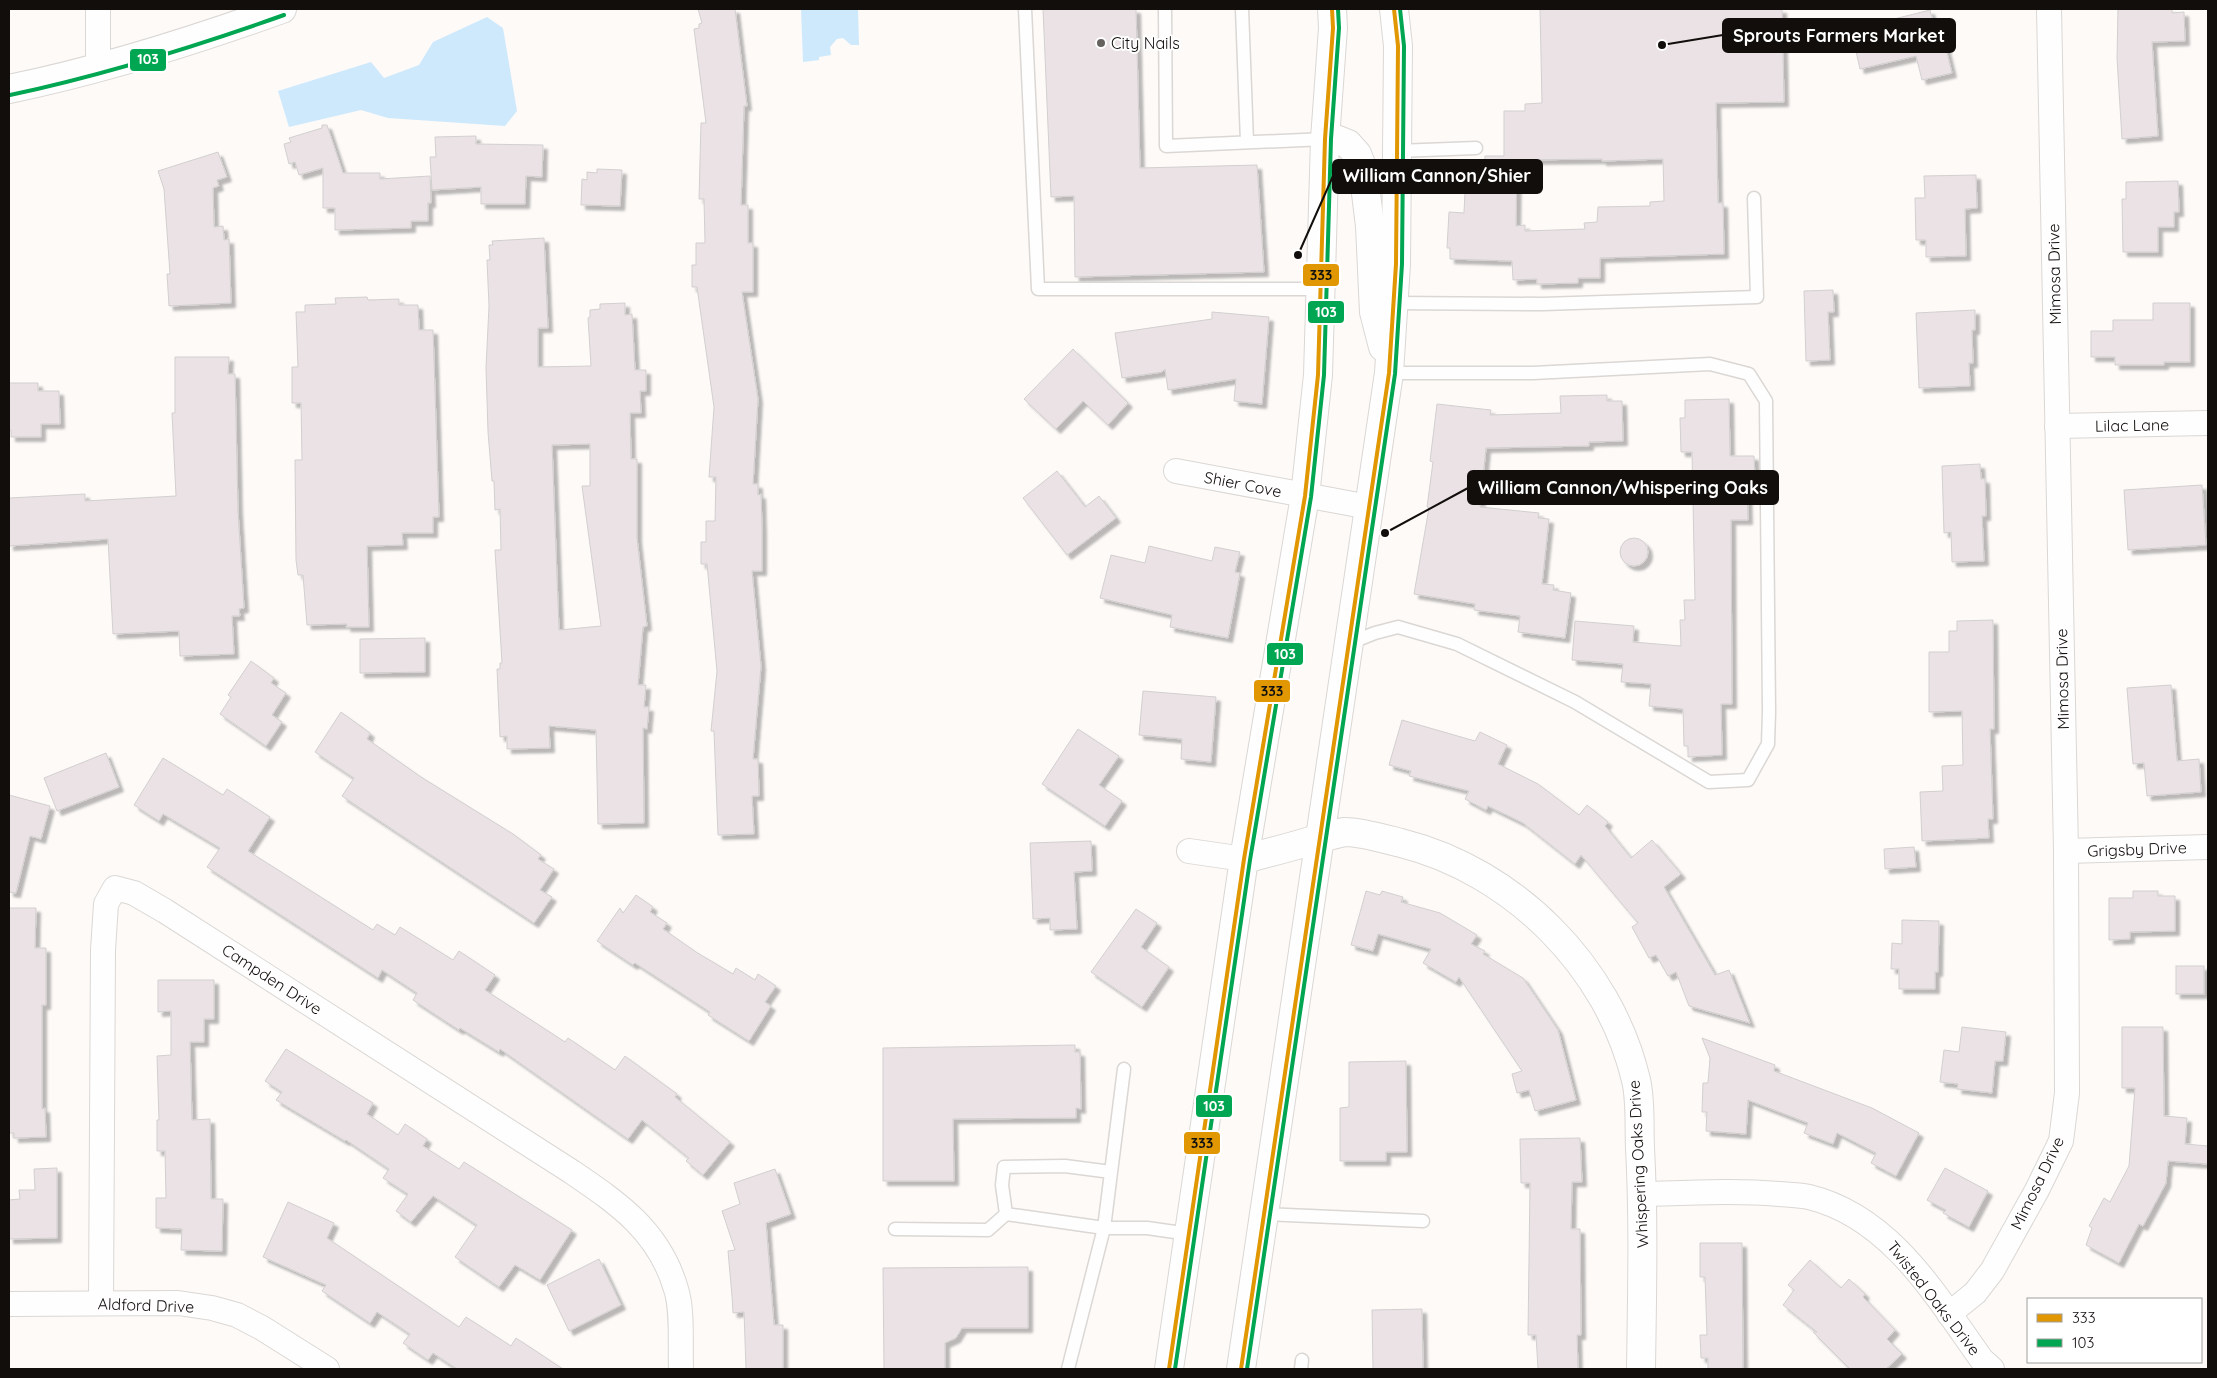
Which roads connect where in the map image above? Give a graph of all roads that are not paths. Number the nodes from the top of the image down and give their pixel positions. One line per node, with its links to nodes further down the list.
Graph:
1 (98, 9): 9 (street)
2 (282, 9): 9 (main road)
3 (1025, 9): 16 (lane)
4 (1165, 9): 12 (lane)
5 (1242, 9): 12 (lane)
6 (1332, 9): 11 (main road)
7 (1394, 9): 14 (main road)
8 (2049, 9): 20 (street, Mimosa Drive)
9 (98, 69): 10 (main road)
10 (9, 89)
11 (1325, 139): 12 (lane); 16 (main road); 17 (main road)
12 (1248, 142)
13 (1476, 148): 14 (lane)
14 (1397, 151): 17 (main road)
15 (1754, 198): 17 (lane)
16 (1322, 289): 22 (main road)
17 (1384, 303): 18 (main road)
18 (1389, 373): 23 (main road); 24 (lane)
19 (2208, 423): 20 (street, Lilac Lane)
20 (2057, 426): 28 (street, Mimosa Drive)
21 (1176, 471): 22 (street, Shier Cove)
22 (1305, 496): 23 (street, Shier Cove); 29 (main road)
23 (1369, 507): 24 (main road)
24 (1350, 643): 25 (main road)
25 (1321, 838): 29 (main road, Whispering Oaks Drive); 32 (main road, Whispering Oaks Drive); 34 (main road)
26 (2208, 847): 28 (street, Grigsby Drive)
27 (1189, 851): 29 (street)
28 (2066, 851): 41 (street, Mimosa Drive)
29 (1244, 859): 38 (main road)
30 (1124, 1069): 31 (lane)
31 (1111, 1172): 33 (lane); 36 (lane)
32 (1642, 1194): 41 (street, Twisted Oaks Drive); 47 (main road, Whispering Oaks Drive)
33 (1006, 1214): 36 (lane); 37 (lane)
34 (1264, 1214): 35 (lane); 46 (main road)
35 (1423, 1221)
36 (1104, 1228): 38 (lane); 44 (lane)
37 (895, 1229)
38 (1189, 1234): 45 (main road)
39 (101, 1302): 40 (street, Aldford Drive); 42 (street, Aldford Drive); 43 (street, Campden Drive)
40 (9, 1304)
41 (1949, 1314): 48 (street, Twisted Oaks Drive)
42 (327, 1369)
43 (681, 1369)
44 (1068, 1369)
45 (1169, 1369)
46 (1241, 1369)
47 (1641, 1369)
48 (1992, 1369)

